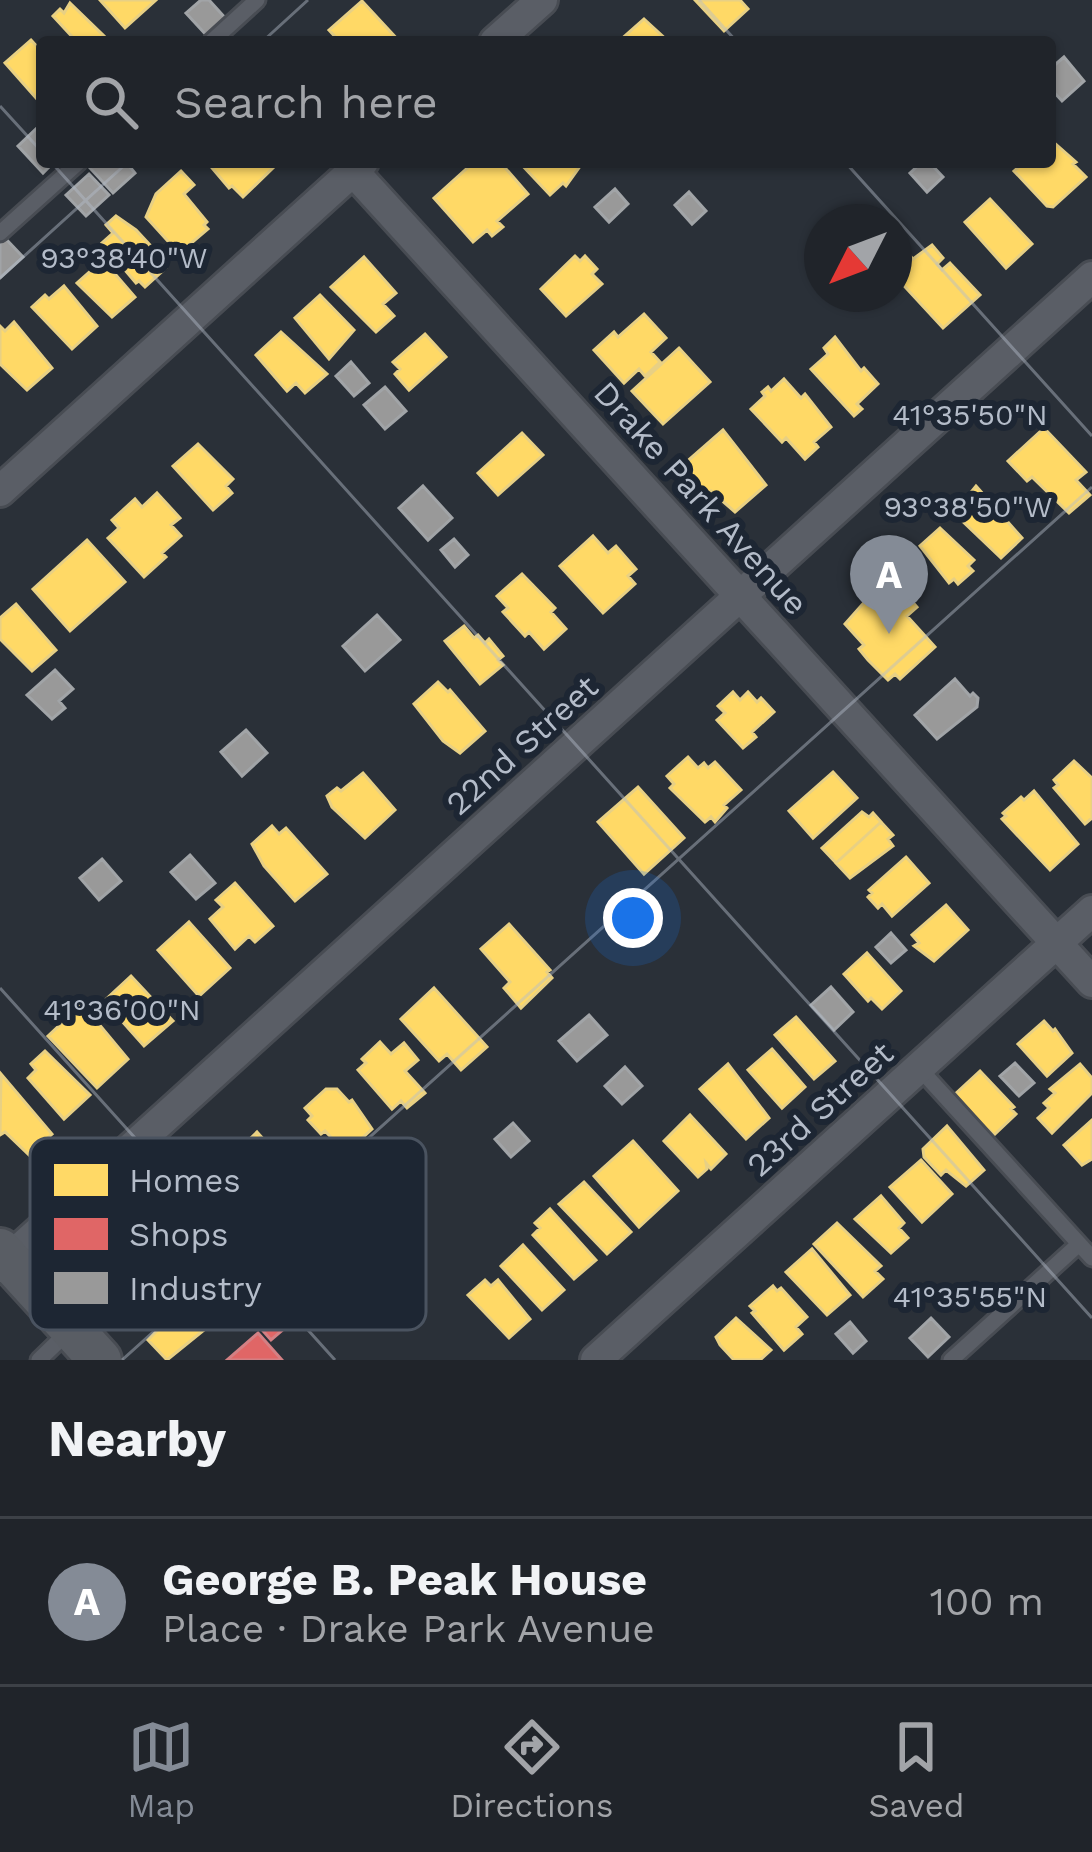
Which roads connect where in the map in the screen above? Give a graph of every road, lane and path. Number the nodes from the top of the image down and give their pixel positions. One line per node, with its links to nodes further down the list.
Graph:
1 (257, 0): 3 (lane)
2 (542, 0): 4 (street)
3 (220, 36)
4 (503, 36)
5 (72, 168): 7 (lane)
6 (348, 168): 9 (street); 10 (street, Drake Park Avenue)
7 (0, 233)
8 (1092, 277): 10 (street, 22nd Street)
9 (0, 491)
10 (741, 595): 12 (street, Drake Park Avenue); 15 (street, 22nd Street)
11 (1092, 911): 12 (street, 23rd Street)
12 (1057, 943): 13 (street, Drake Park Avenue); 14 (street, 23rd Street)
13 (1092, 982)
14 (919, 1068): 17 (lane); 23 (street, 23rd Street)
15 (137, 1138)
16 (30, 1235): 19 (street, 22nd Street)
17 (1079, 1244): 18 (lane); 24 (lane)
18 (1092, 1258)
19 (3, 1259): 20 (main road)
20 (30, 1287)
21 (86, 1344): 22 (lane)
22 (39, 1360)
23 (596, 1360)
24 (951, 1360)

